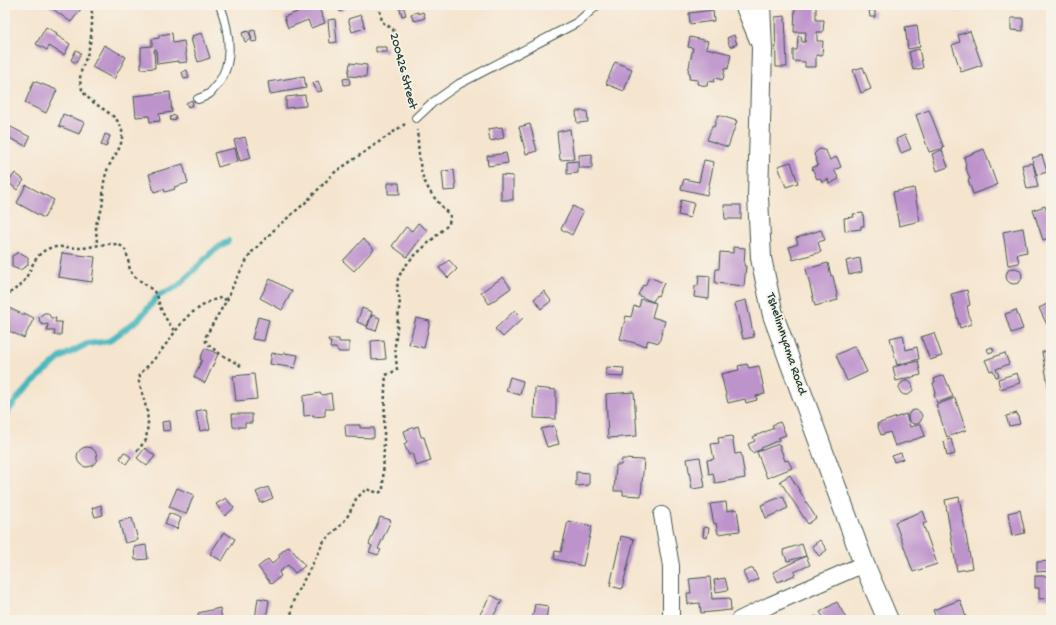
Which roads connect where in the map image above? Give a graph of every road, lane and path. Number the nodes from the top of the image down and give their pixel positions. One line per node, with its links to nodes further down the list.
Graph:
1 (91, 5): 10 (path)
2 (220, 5): 8 (lane)
3 (379, 5): 9 (path, 200426 Street)
4 (597, 5): 9 (lane)
5 (743, 5): 7 (street)
6 (760, 5): 7 (street, Tshelimnyama Road)
7 (762, 49): 17 (street, Tshelimnyama Road)
8 (198, 99)
9 (416, 118): 12 (path); 18 (path, 200426 Street)
10 (97, 246): 11 (path); 13 (path)
11 (5, 297)
12 (228, 300): 13 (path); 14 (path)
13 (175, 332): 15 (path)
14 (241, 366)
15 (138, 451)
16 (662, 515): 19 (street)
17 (864, 564): 20 (street); 21 (street, Tshelimnyama Road)
18 (291, 620)
19 (671, 620)
20 (739, 620)
21 (888, 620)

